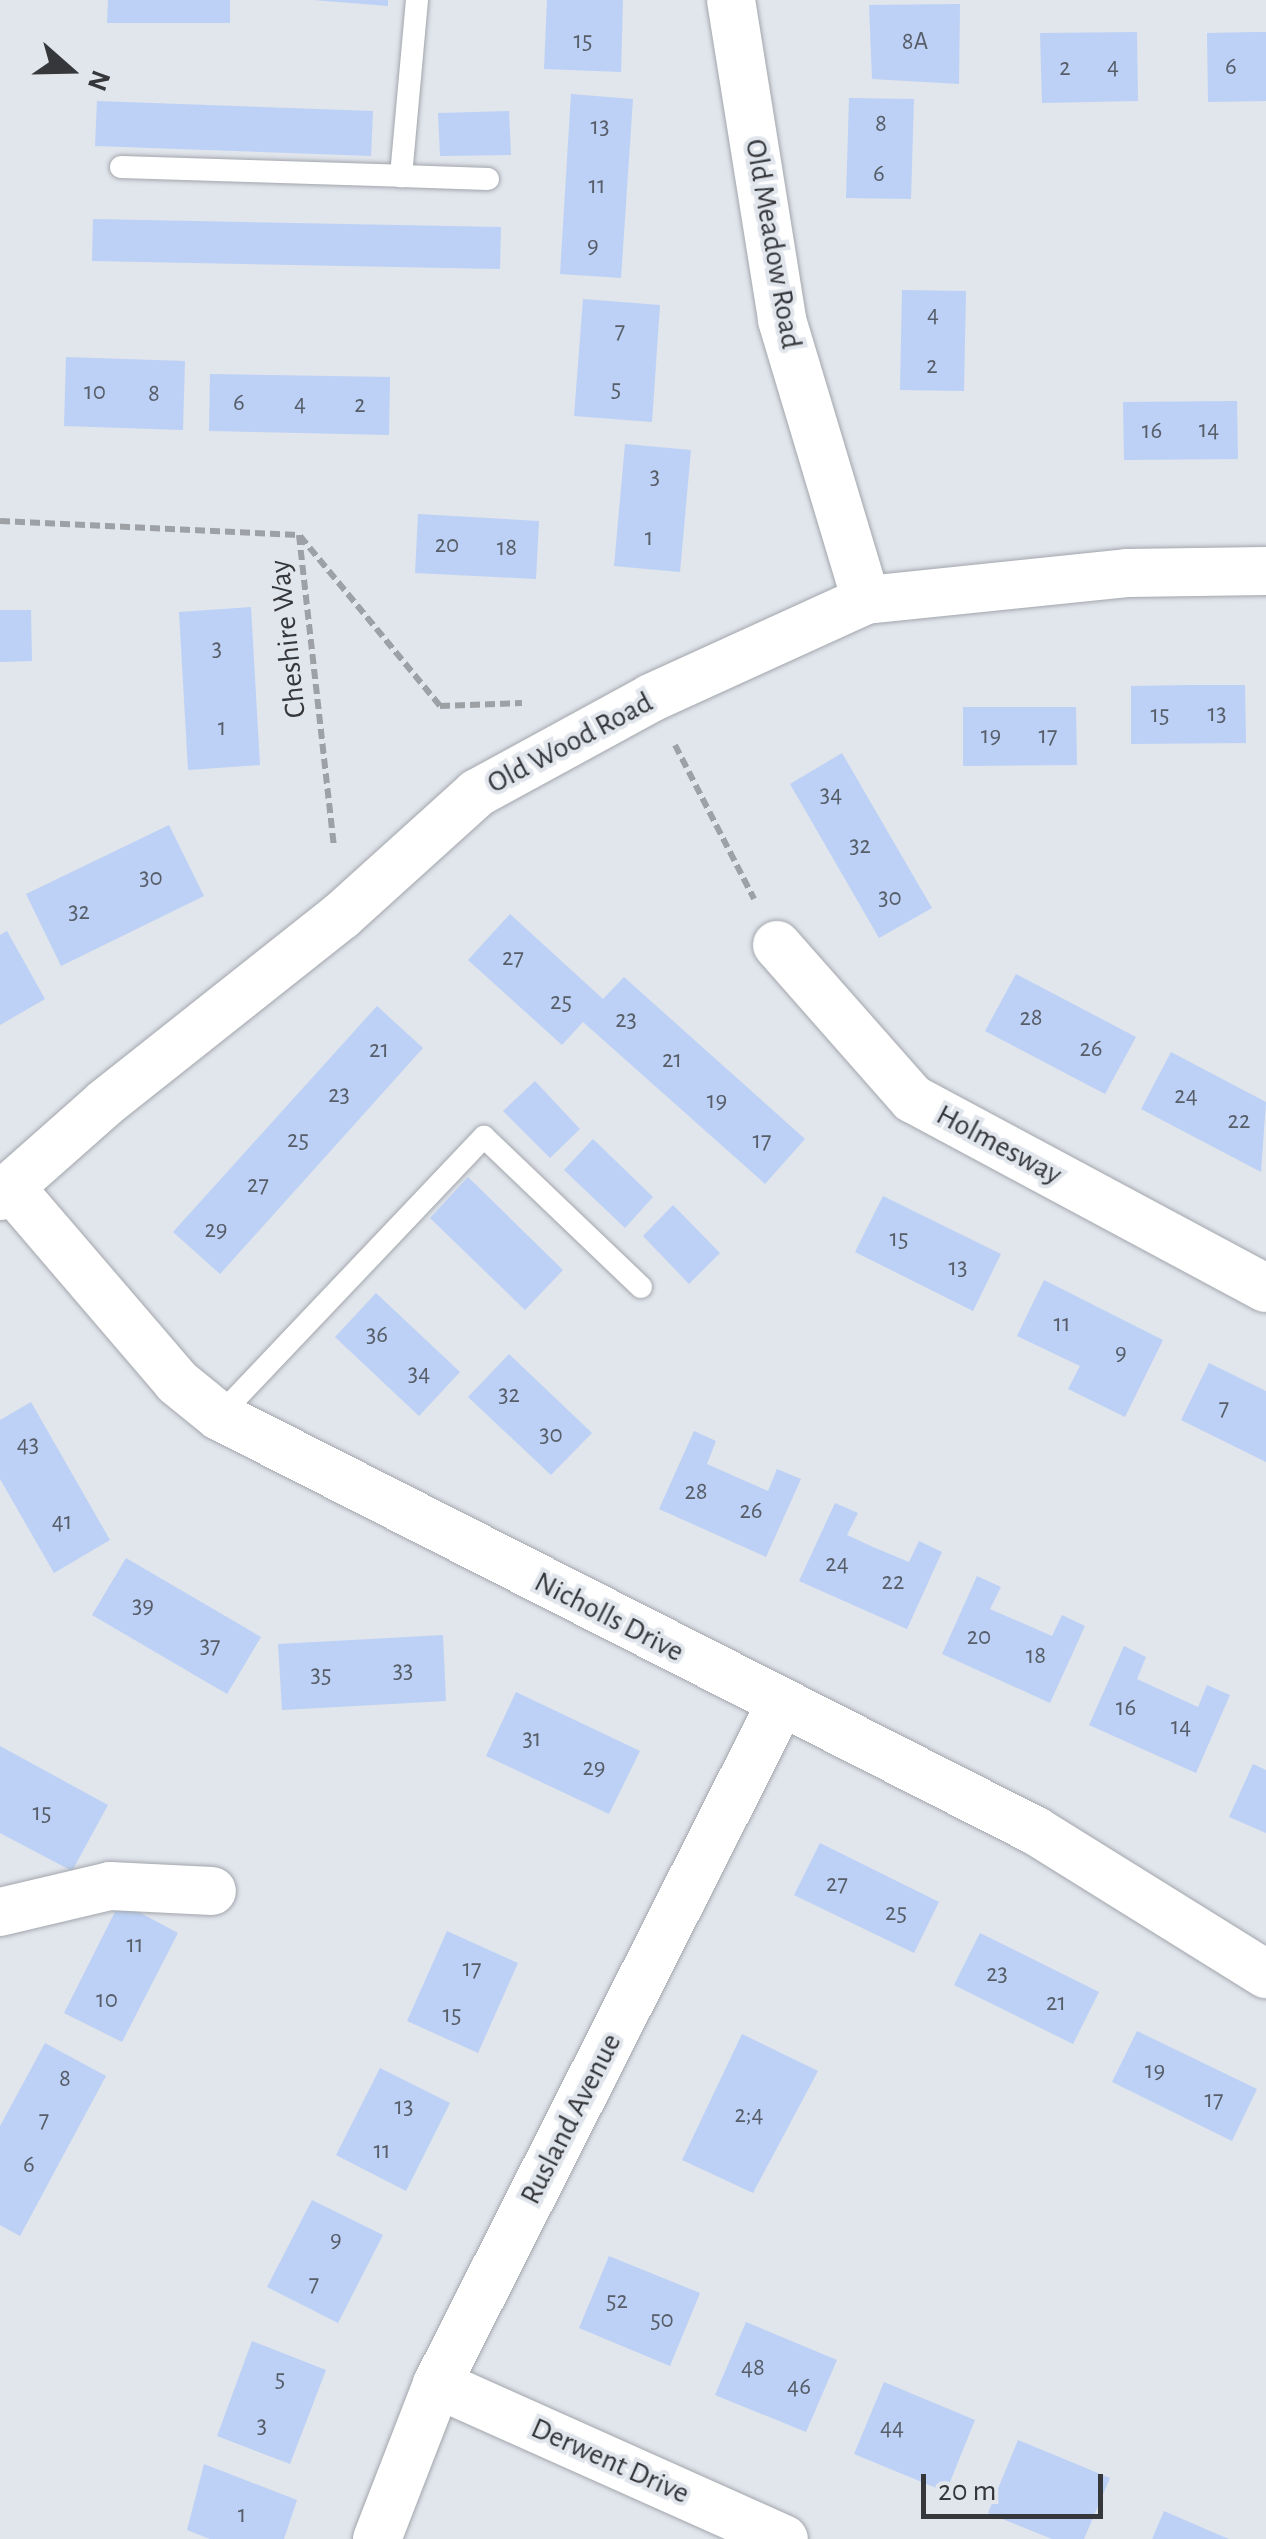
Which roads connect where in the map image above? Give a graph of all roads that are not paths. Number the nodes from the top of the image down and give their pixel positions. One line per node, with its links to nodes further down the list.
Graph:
1 (417, 0): 4 (lane)
2 (731, 0): 7 (street, Old Meadow Road)
3 (121, 167): 4 (lane)
4 (401, 176): 5 (lane)
5 (488, 179)
6 (1266, 571): 7 (street, Old Wood Road)
7 (866, 600): 9 (street, Old Wood Road)
8 (777, 944): 11 (street, Holmesway)
9 (6, 1192): 12 (street, Nicholls Drive)
10 (641, 1287): 12 (lane)
11 (1266, 1288)
12 (219, 1416): 13 (street, Nicholls Drive)
13 (780, 1705): 16 (street, Nicholls Drive); 17 (street, Rusland Avenue)
14 (212, 1891): 15 (street)
15 (0, 1912)
16 (1266, 1974)
17 (437, 2384): 18 (street, Rusland Avenue); 19 (street, Derwent Drive)
18 (377, 2539)
19 (784, 2539)

